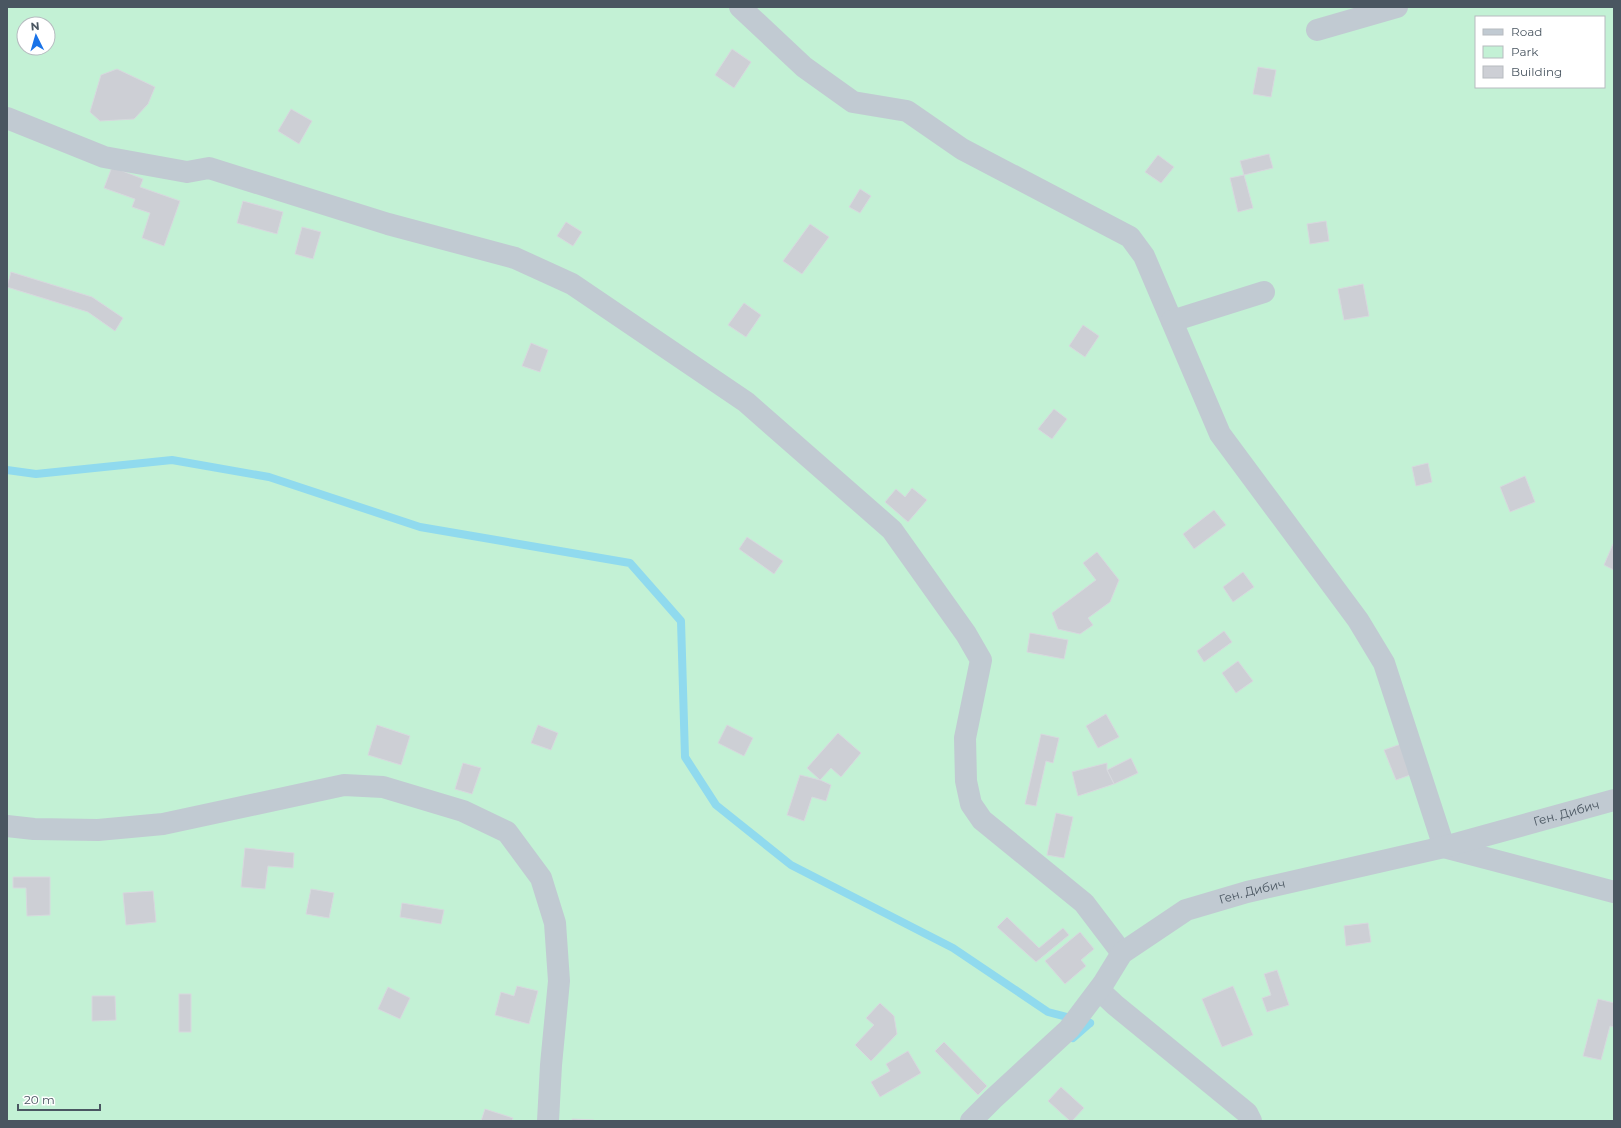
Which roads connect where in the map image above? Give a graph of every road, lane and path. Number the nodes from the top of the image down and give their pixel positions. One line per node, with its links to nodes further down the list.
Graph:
1 (740, 7): 6 (street)
2 (1397, 7): 3 (street)
3 (1317, 30)
4 (7, 118): 11 (street)
5 (1264, 292): 6 (street)
6 (1172, 321): 9 (street)
7 (1614, 800): 9 (street, Ген. Дибич)
8 (7, 826): 13 (street)
9 (1444, 847): 10 (street); 11 (street, Ген. Дибич)
10 (1614, 892)
11 (1122, 953): 12 (street, Ген. Дибич)
12 (1099, 990): 14 (street, Ген. Дибич); 15 (street)
13 (548, 1121)
14 (971, 1121)
15 (1251, 1121)

